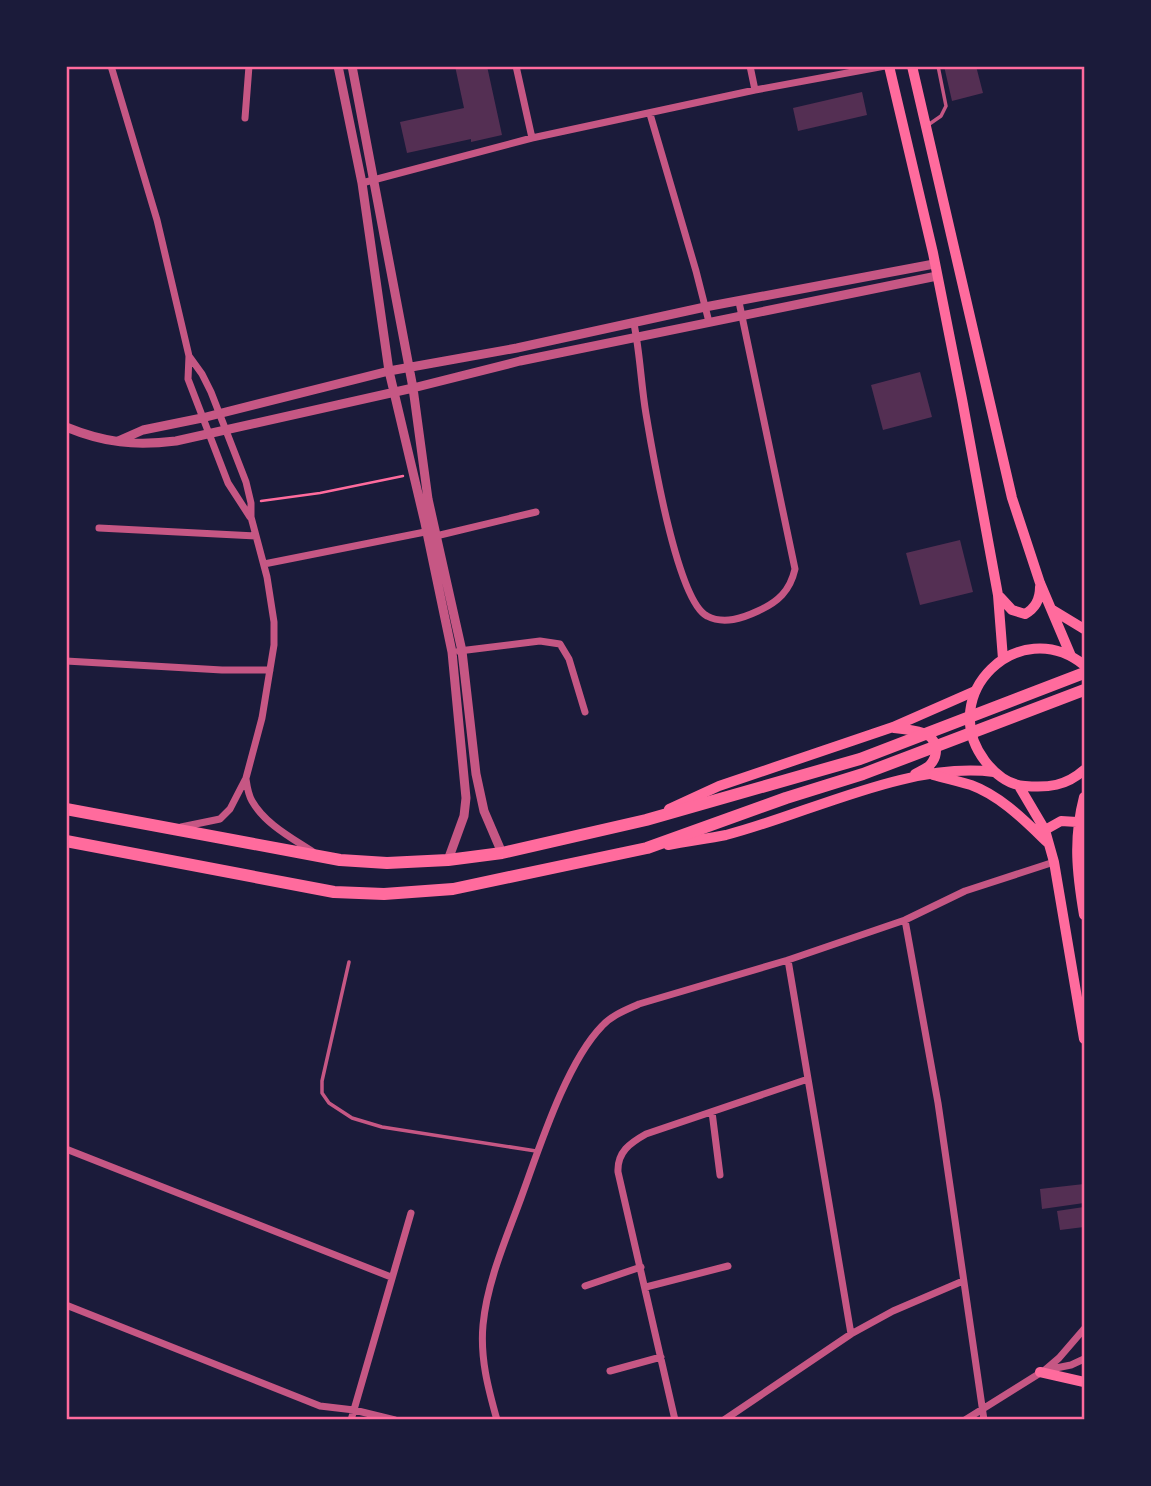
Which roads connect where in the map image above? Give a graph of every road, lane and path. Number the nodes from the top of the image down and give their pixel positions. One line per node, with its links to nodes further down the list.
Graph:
1 (111, 66): 26 (street)
2 (249, 66): 12 (street)
3 (338, 66): 16 (street)
4 (352, 66): 15 (street)
5 (516, 66): 14 (street)
6 (750, 66): 10 (street)
7 (887, 66): 10 (street); 17 (main road)
8 (912, 66): 13 (main road)
9 (938, 66): 13 (lane)
10 (755, 90): 11 (street)
11 (650, 114): 14 (street); 20 (street)
12 (245, 118)
13 (926, 126): 46 (main road)
14 (531, 138): 15 (street)
15 (374, 180): 16 (street); 28 (street)
16 (362, 183): 29 (street)
17 (934, 264): 18 (main road); 19 (street)
18 (937, 276): 21 (street); 47 (main road)
19 (739, 302): 20 (street); 21 (street)
20 (705, 307): 22 (street); 23 (street)
21 (742, 315): 22 (street); 24 (street)
22 (709, 322): 24 (street)
23 (634, 324): 24 (street); 25 (street)
24 (637, 338): 27 (street)
25 (517, 348): 27 (street); 28 (street)
26 (189, 356): 32 (street); 33 (street)
27 (520, 361): 30 (street)
28 (408, 368): 29 (street); 30 (street)
29 (389, 371): 31 (street); 32 (street)
30 (413, 388): 31 (street); 43 (street)
31 (393, 391): 35 (street); 38 (street)
32 (220, 413): 33 (street); 35 (street)
33 (202, 418): 36 (street); 37 (street)
34 (66, 427): 37 (street)
35 (226, 430): 36 (street); 39 (street)
36 (209, 434): 37 (street); 41 (street)
37 (116, 442)
38 (413, 474): 39 (path); 43 (street)
39 (251, 503): 41 (street)
40 (536, 512): 43 (street)
41 (251, 517): 44 (street)
42 (99, 528): 44 (street)
43 (432, 532): 45 (street); 50 (street)
44 (256, 536): 45 (street)
45 (264, 564): 54 (street)
46 (1040, 583): 47 (main road); 48 (main road)
47 (998, 595): 51 (main road)
48 (1049, 607): 49 (main road); 52 (main road)
49 (1084, 629)
50 (457, 651): 58 (street); 75 (street); 77 (street)
51 (1003, 659): 52 (main road); 57 (main road)
52 (1079, 659)
53 (66, 661): 54 (street)
54 (270, 670): 64 (street)
55 (1084, 673): 68 (highway)
56 (1084, 690): 74 (highway)
57 (975, 691): 59 (main road); 61 (main road)
58 (585, 712)
59 (893, 727): 63 (main road); 68 (main road)
60 (1084, 770): 65 (main road)
61 (994, 772): 62 (main road); 65 (main road)
62 (933, 775): 63 (main road); 73 (main road)
63 (912, 777): 74 (main road)
64 (246, 778): 70 (street); 76 (street)
65 (1019, 786): 71 (main road)
66 (1084, 797): 69 (main road)
67 (66, 809): 70 (highway)
68 (646, 820): 75 (highway)
69 (1077, 822): 71 (main road); 79 (main road)
70 (173, 828): 76 (highway)
71 (1045, 830): 73 (main road)
72 (66, 841): 74 (highway)
73 (1048, 843): 78 (main road)
74 (647, 848)
75 (502, 853): 77 (highway)
76 (320, 856): 77 (highway)
77 (448, 860)
78 (1054, 862): 80 (street); 83 (main road)
79 (1084, 915)
80 (905, 920): 81 (street); 93 (street)
81 (788, 960): 84 (street); 87 (street)
82 (349, 962): 87 (lane)
83 (1084, 1039)
84 (808, 1079): 85 (street); 98 (street)
85 (712, 1112): 88 (street); 91 (street)
86 (66, 1149): 92 (street)
87 (538, 1151): 108 (street)
88 (720, 1175)
89 (411, 1213): 92 (street)
90 (728, 1266): 95 (street)
91 (641, 1267): 94 (street); 95 (street)
92 (391, 1277): 105 (street)
93 (963, 1281): 98 (street); 104 (street)
94 (586, 1286)
95 (646, 1287): 99 (street)
96 (66, 1305): 105 (street)
97 (1084, 1329): 102 (street)
98 (851, 1334): 110 (street)
99 (661, 1357): 101 (street); 109 (street)
100 (1084, 1359): 102 (street)
101 (610, 1371)
102 (1043, 1371): 103 (main road); 104 (street)
103 (1084, 1382)
104 (982, 1408): 111 (street); 112 (street)
105 (354, 1410): 106 (street); 107 (street)
106 (351, 1419)
107 (395, 1419)
108 (497, 1419)
109 (675, 1419)
110 (724, 1419)
111 (965, 1419)
112 (984, 1419)

